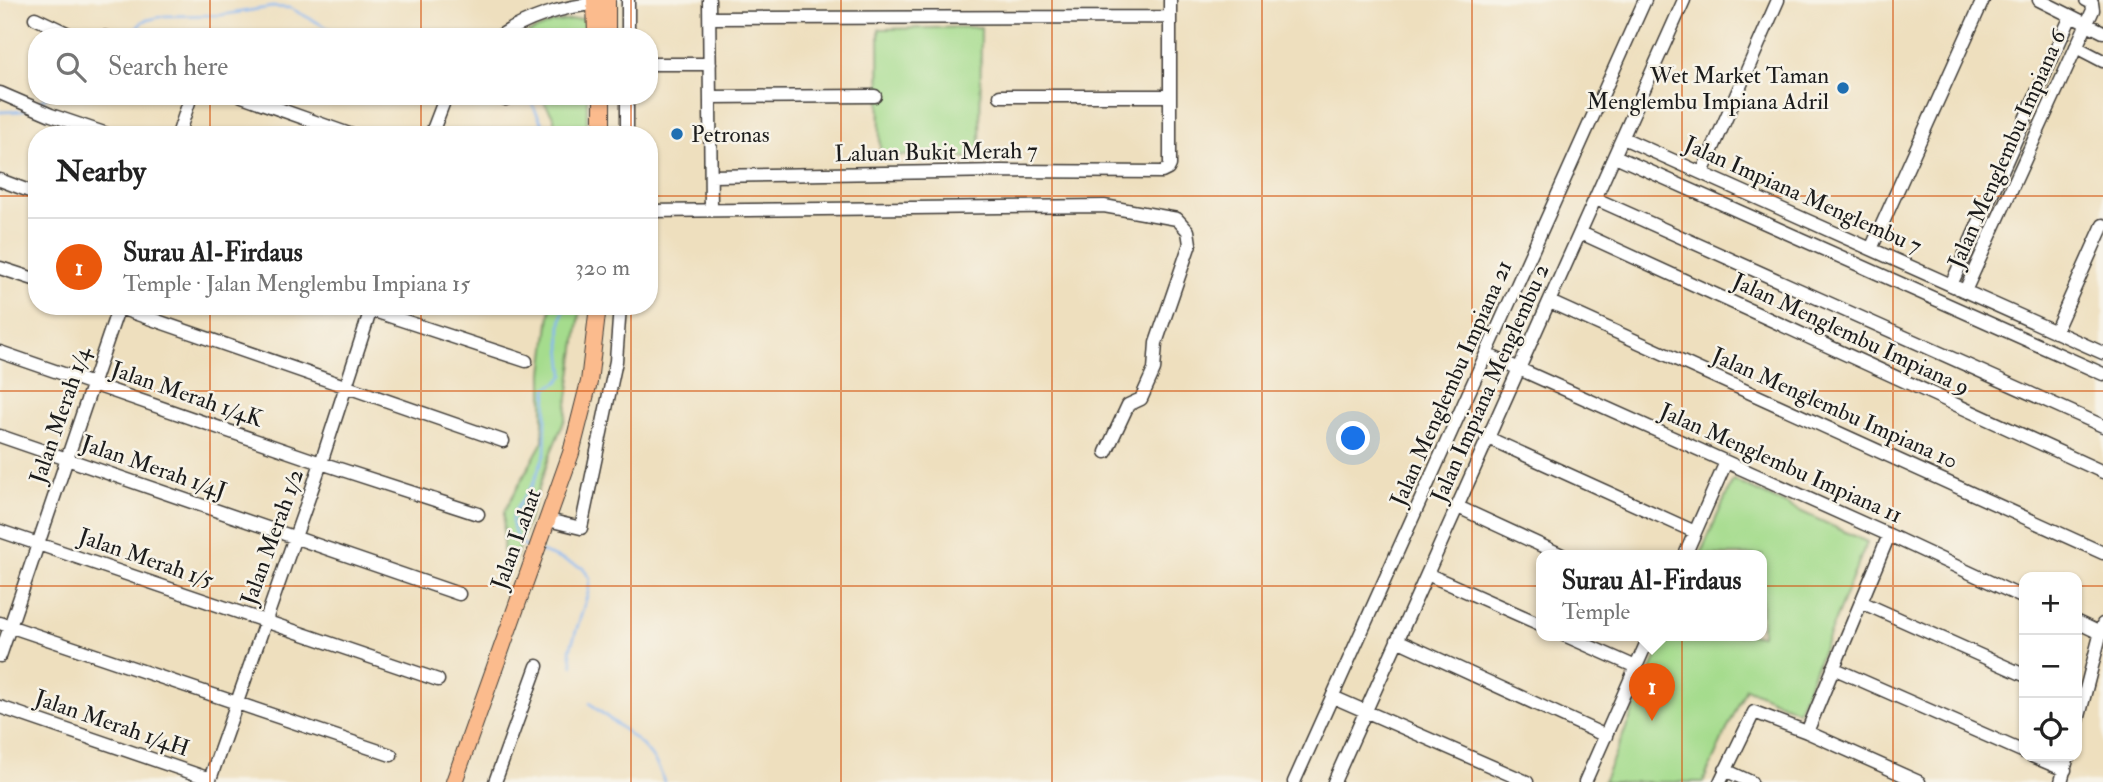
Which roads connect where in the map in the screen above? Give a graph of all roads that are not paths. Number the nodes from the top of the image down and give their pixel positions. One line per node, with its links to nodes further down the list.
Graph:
1 (628, 0): 20 (street)
2 (709, 0): 14 (street)
3 (1170, 0): 12 (street)
4 (1645, 0): 68 (street, Jalan Menglembu Impiana 21)
5 (1684, 0): 42 (street, Jalan Impiana Menglembu 2)
6 (1778, 0): 44 (street)
7 (1983, 0): 53 (street)
8 (2039, 0): 11 (street)
9 (2086, 0): 15 (street)
10 (599, 1): 17 (street); 18 (main road); 19 (main road)
11 (2071, 16): 15 (street); 56 (street)
12 (1170, 17): 14 (street); 29 (street)
13 (35, 18): 16 (street)
14 (710, 18): 25 (street)
15 (2086, 23): 21 (street); 22 (street, Jalan Menglembu Impiana 6)
16 (56, 28)
17 (512, 28)
18 (597, 28)
19 (602, 28)
20 (628, 28)
21 (2103, 32)
22 (2076, 47): 23 (street); 57 (street, Jalan Menglembu Impiana 6)
23 (2103, 61)
24 (658, 64): 25 (street)
25 (710, 64): 30 (street)
26 (0, 93): 36 (street)
27 (875, 96): 30 (street)
28 (1000, 96): 29 (street)
29 (1170, 96): 45 (street, Laluan Bukit Merah 7)
30 (710, 97): 45 (street)
31 (188, 105): 37 (street)
32 (267, 105): 38 (street)
33 (443, 105): 39 (street)
34 (602, 105): 40 (main road)
35 (628, 105): 41 (street)
36 (85, 126)
37 (181, 126)
38 (327, 126)
39 (434, 126)
40 (602, 126)
41 (627, 126)
42 (1623, 138): 43 (street, Jalan Impiana Menglembu 2); 44 (street, Jalan Impiana Menglembu 7)
43 (1615, 156): 48 (street, Jalan Impiana Menglembu 2); 71 (street)
44 (1702, 173): 53 (street, Jalan Impiana Menglembu 7)
45 (711, 176): 49 (street)
46 (0, 180): 47 (street)
47 (28, 191)
48 (1596, 199): 52 (street, Jalan Impiana Menglembu 2); 74 (street)
49 (711, 210): 50 (street); 78 (street)
50 (658, 211)
51 (2103, 225): 65 (street)
52 (1581, 233): 58 (street, Jalan Impiana Menglembu 2); 82 (street, Jalan Menglembu Impiana 9)
53 (1871, 249): 56 (street, Jalan Impiana Menglembu 7)
54 (0, 268): 55 (street)
55 (28, 277)
56 (1951, 285): 57 (street, Jalan Impiana Menglembu 7)
57 (1965, 291): 65 (street, Jalan Impiana Menglembu 7)
58 (1550, 302): 70 (street, Jalan Impiana Menglembu 2); 93 (street, Jalan Menglembu Impiana 10)
59 (115, 315): 72 (street, Jalan Merah 1/4)
60 (140, 315): 73 (street)
61 (365, 315): 73 (street, Jalan Merah 1/2)
62 (388, 315): 69 (street)
63 (597, 315): 85 (main road, Jalan Lahat)
64 (619, 315): 85 (street)
65 (2055, 332): 67 (street, Jalan Impiana Menglembu 7)
66 (0, 352): 72 (street, Jalan Merah 1/4K)
67 (2103, 353)
68 (1486, 355): 70 (street, Jalan Menglembu Impiana 11); 112 (street, Jalan Menglembu Impiana 21)
69 (526, 361)
70 (1519, 369): 76 (street, Jalan Impiana Menglembu 2); 80 (street, Jalan Menglembu Impiana 11)
71 (2103, 374)
72 (93, 384): 79 (street, Jalan Merah 1/4); 81 (street, Jalan Merah 1/4K)
73 (345, 386): 77 (street); 81 (street, Jalan Merah 1/2)
74 (2103, 426)
75 (0, 436): 79 (street, Jalan Merah 1/4J)
76 (1488, 438): 83 (street, Jalan Impiana Menglembu 2); 87 (street)
77 (503, 441)
78 (1106, 452)
79 (67, 459): 89 (street, Jalan Merah 1/4J); 90 (street, Jalan Merah 1/4)
80 (1726, 462): 87 (street); 88 (street, Jalan Menglembu Impiana 11)
81 (321, 463): 84 (street, Jalan Merah 1/4K); 89 (street, Jalan Merah 1/2)
82 (2103, 472)
83 (1458, 507): 91 (street); 94 (street, Jalan Impiana Menglembu 2)
84 (478, 514)
85 (548, 520): 126 (main road, Jalan Lahat)
86 (0, 531): 90 (street, Jalan Merah 1/5)
87 (1695, 532): 92 (street)
88 (1889, 535): 96 (street, Jalan Menglembu Impiana 11); 97 (street)
89 (294, 538): 95 (street, Jalan Merah 1/4J); 98 (street, Jalan Merah 1/2)
90 (38, 543): 98 (street, Jalan Merah 1/5); 101 (street, Jalan Merah 1/4)
91 (1551, 550)
92 (1687, 550)
93 (2103, 553)
94 (1427, 574): 99 (street); 103 (street, Jalan Impiana Menglembu 2)
95 (459, 594)
96 (2019, 596)
97 (1861, 602): 109 (street); 110 (street)
98 (264, 621): 111 (street, Jalan Merah 1/5); 114 (street, Jalan Merah 1/2)
99 (1536, 622)
100 (2082, 623): 102 (street)
101 (5, 625): 106 (street, Jalan Merah 1/4); 114 (street)
102 (2102, 629): 113 (street)
103 (1397, 640): 116 (street, Jalan Impiana Menglembu 2); 118 (street)
104 (1578, 641): 108 (street)
105 (1647, 641): 108 (street)
106 (0, 656)
107 (537, 666): 127 (street)
108 (1636, 667): 118 (street)
109 (1833, 668): 117 (street); 119 (street)
110 (2019, 673)
111 (438, 680)
112 (1333, 697): 116 (street); 128 (street, Jalan Menglembu Impiana 21)
113 (2080, 698)
114 (236, 704): 120 (street); 124 (street, Jalan Merah 1/2)
115 (0, 707): 124 (street, Jalan Merah 1/4H)
116 (1365, 711): 125 (street, Jalan Impiana Menglembu 2); 129 (street)
117 (1807, 732): 122 (street); 132 (street)
118 (1606, 736): 130 (street)
119 (2019, 750)
120 (391, 755)
121 (2040, 761): 123 (street)
122 (1722, 776): 131 (street)
123 (2063, 776)
124 (209, 780)
125 (1339, 780)
126 (454, 782)
127 (495, 782)
128 (1294, 782)
129 (1527, 782)
130 (1585, 782)
131 (1752, 782)
132 (1919, 782)

